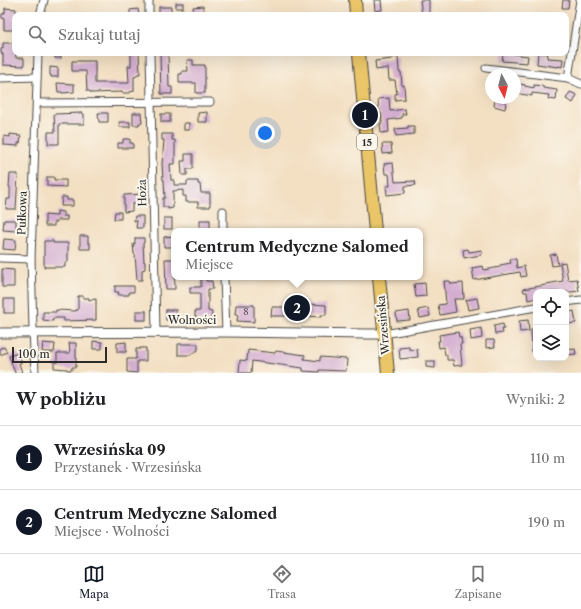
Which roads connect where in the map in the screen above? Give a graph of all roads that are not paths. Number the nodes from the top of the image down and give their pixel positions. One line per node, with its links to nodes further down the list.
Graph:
1 (44, 0): 5 (street)
2 (149, 0): 6 (street)
3 (355, 0): 7 (main road)
4 (580, 0): 14 (street)
5 (41, 12)
6 (149, 12)
7 (356, 12)
8 (38, 56): 12 (street, Pułkowa)
9 (150, 56): 16 (street, Hoża)
10 (359, 56): 21 (main road, 15)
11 (521, 72): 14 (street)
12 (37, 77): 13 (street); 18 (street, Pułkowa)
13 (0, 78)
14 (568, 78): 15 (street)
15 (581, 84)
16 (152, 102): 17 (street); 18 (street); 29 (street, Hoża)
17 (210, 102)
18 (37, 103): 23 (street, Pułkowa)
19 (223, 211): 20 (street)
20 (223, 228)
21 (375, 228)
22 (0, 258): 23 (street)
23 (31, 260): 32 (street, Pułkowa)
24 (224, 280): 30 (street)
25 (379, 280): 33 (main road, Wrzesińska)
26 (581, 300): 27 (street)
27 (569, 302)
28 (533, 308): 33 (street)
29 (156, 332): 30 (street, Wolności); 32 (street, Wolności)
30 (226, 332): 33 (street, Wolności)
31 (0, 333): 32 (street, Wolności)
32 (33, 333): 34 (street, Pułkowa)
33 (384, 334): 35 (main road, Wrzesińska)
34 (36, 373)
35 (388, 373)

